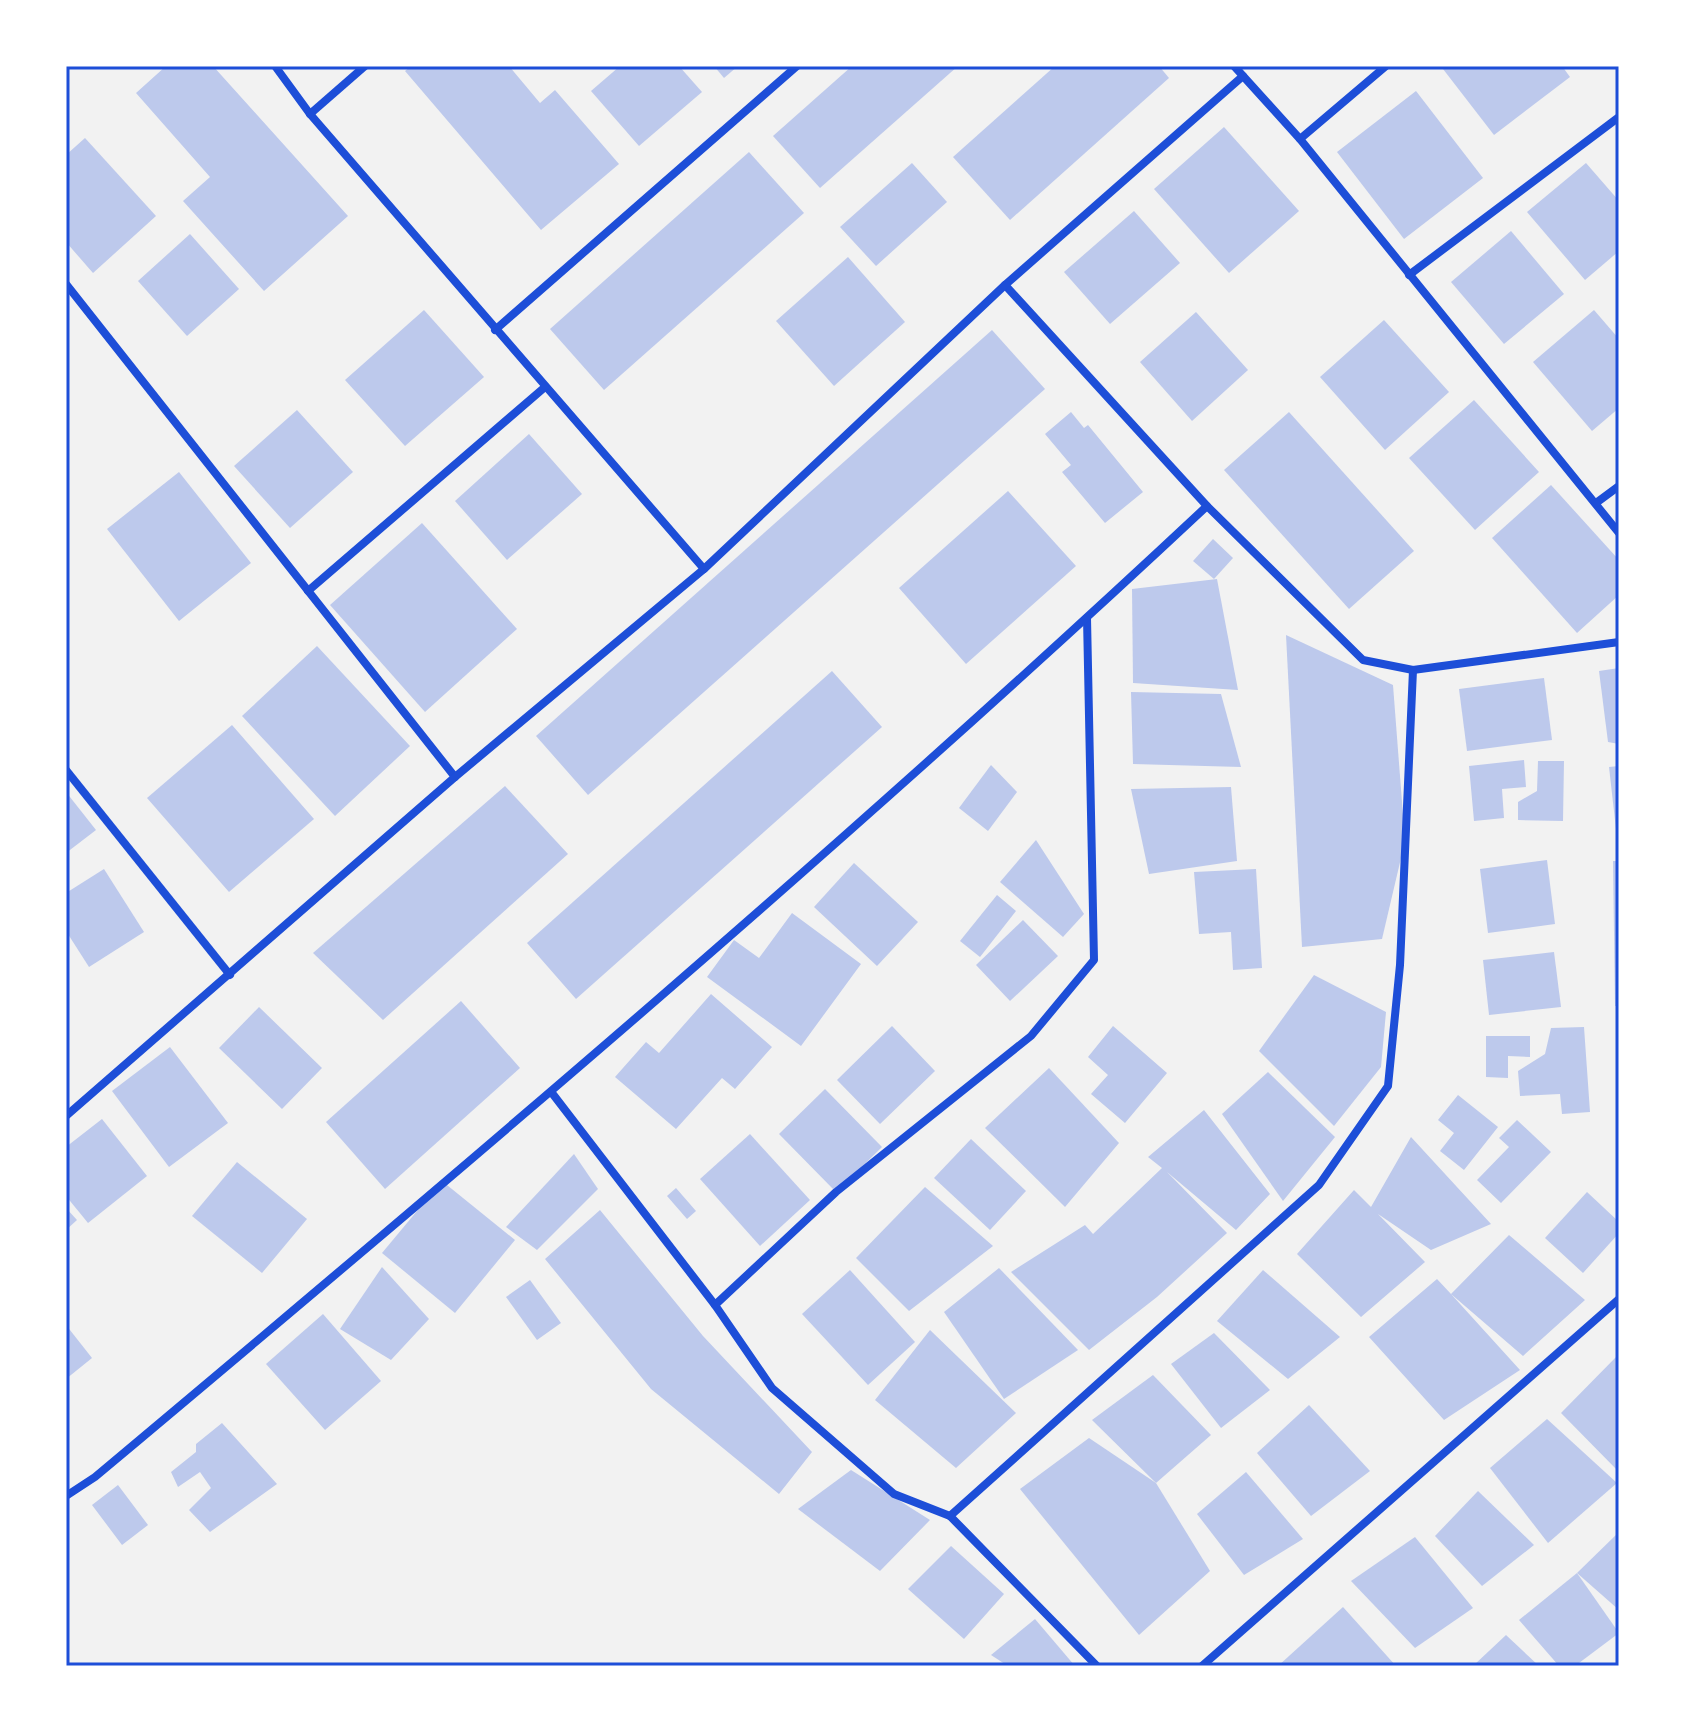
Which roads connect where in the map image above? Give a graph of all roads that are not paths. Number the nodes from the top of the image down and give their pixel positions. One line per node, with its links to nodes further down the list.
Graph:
1 (275, 66): 7 (street)
2 (365, 66): 7 (street)
3 (797, 66): 13 (street)
4 (1234, 66): 6 (street)
5 (1386, 66): 9 (street)
6 (1243, 76): 9 (street); 12 (street)
7 (310, 114): 13 (street)
8 (1619, 117): 10 (street)
9 (1300, 139): 10 (street)
10 (1409, 275): 16 (street)
11 (66, 284): 20 (street)
12 (1005, 285): 17 (street); 19 (street)
13 (495, 330): 14 (street)
14 (545, 387): 19 (street); 20 (street)
15 (1619, 486): 16 (street)
16 (1596, 503): 18 (street)
17 (1207, 506): 21 (street); 23 (street)
18 (1619, 533)
19 (704, 569): 25 (street)
20 (308, 591): 25 (street)
21 (1087, 618): 27 (street); 30 (street)
22 (1619, 642): 23 (street)
23 (1413, 670): 32 (street)
24 (66, 770): 26 (street)
25 (455, 777): 26 (street)
26 (230, 975): 28 (street)
27 (552, 1093): 30 (street); 31 (street)
28 (66, 1116)
29 (1619, 1299): 34 (street)
30 (715, 1305): 32 (street)
31 (66, 1496)
32 (950, 1516): 33 (street)
33 (1097, 1666)
34 (1202, 1666)

